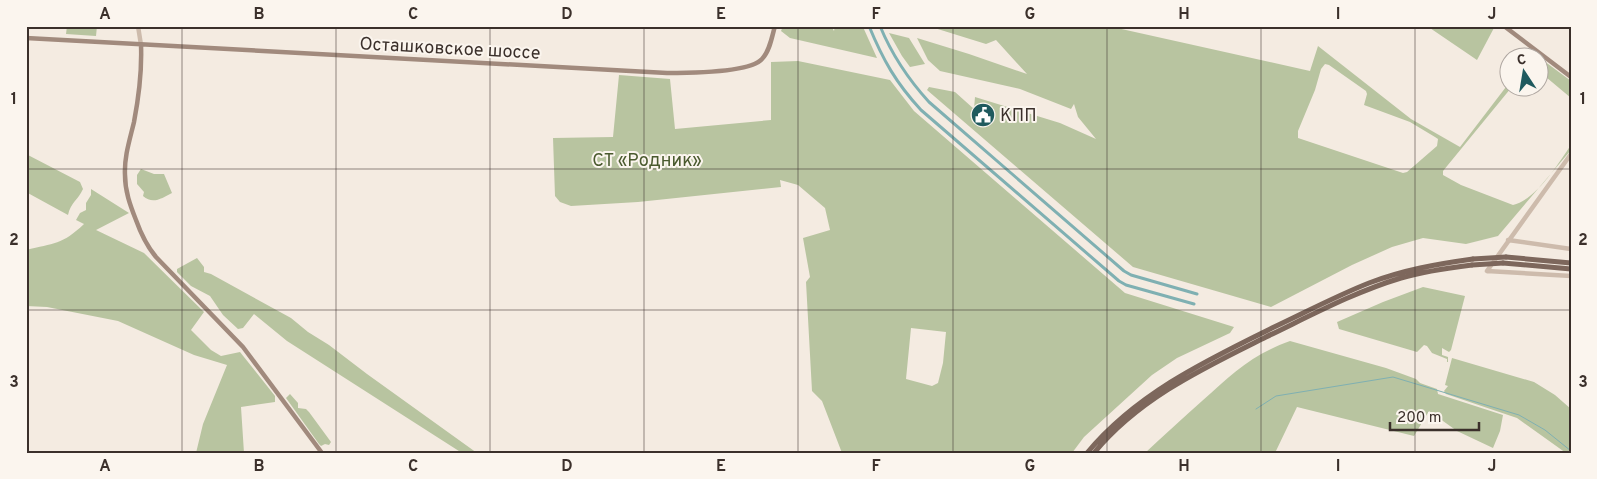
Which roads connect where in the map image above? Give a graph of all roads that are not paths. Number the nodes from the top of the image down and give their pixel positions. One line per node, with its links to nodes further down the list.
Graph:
1 (138, 26): 5 (street)
2 (776, 26): 5 (main road, Осташковское шоссе)
3 (1504, 26): 6 (main road)
4 (26, 38): 5 (main road, Осташковское шоссе)
5 (141, 45): 14 (main road)
6 (1571, 77)
7 (1571, 154): 8 (street)
8 (1508, 240): 9 (street); 13 (street)
9 (1571, 249)
10 (1472, 262): 11 (main road, bridge); 12 (main road, bridge); 15 (main road); 16 (main road)
11 (1571, 263)
12 (1571, 269)
13 (1571, 276)
14 (322, 453)
15 (1087, 453)
16 (1094, 453)

